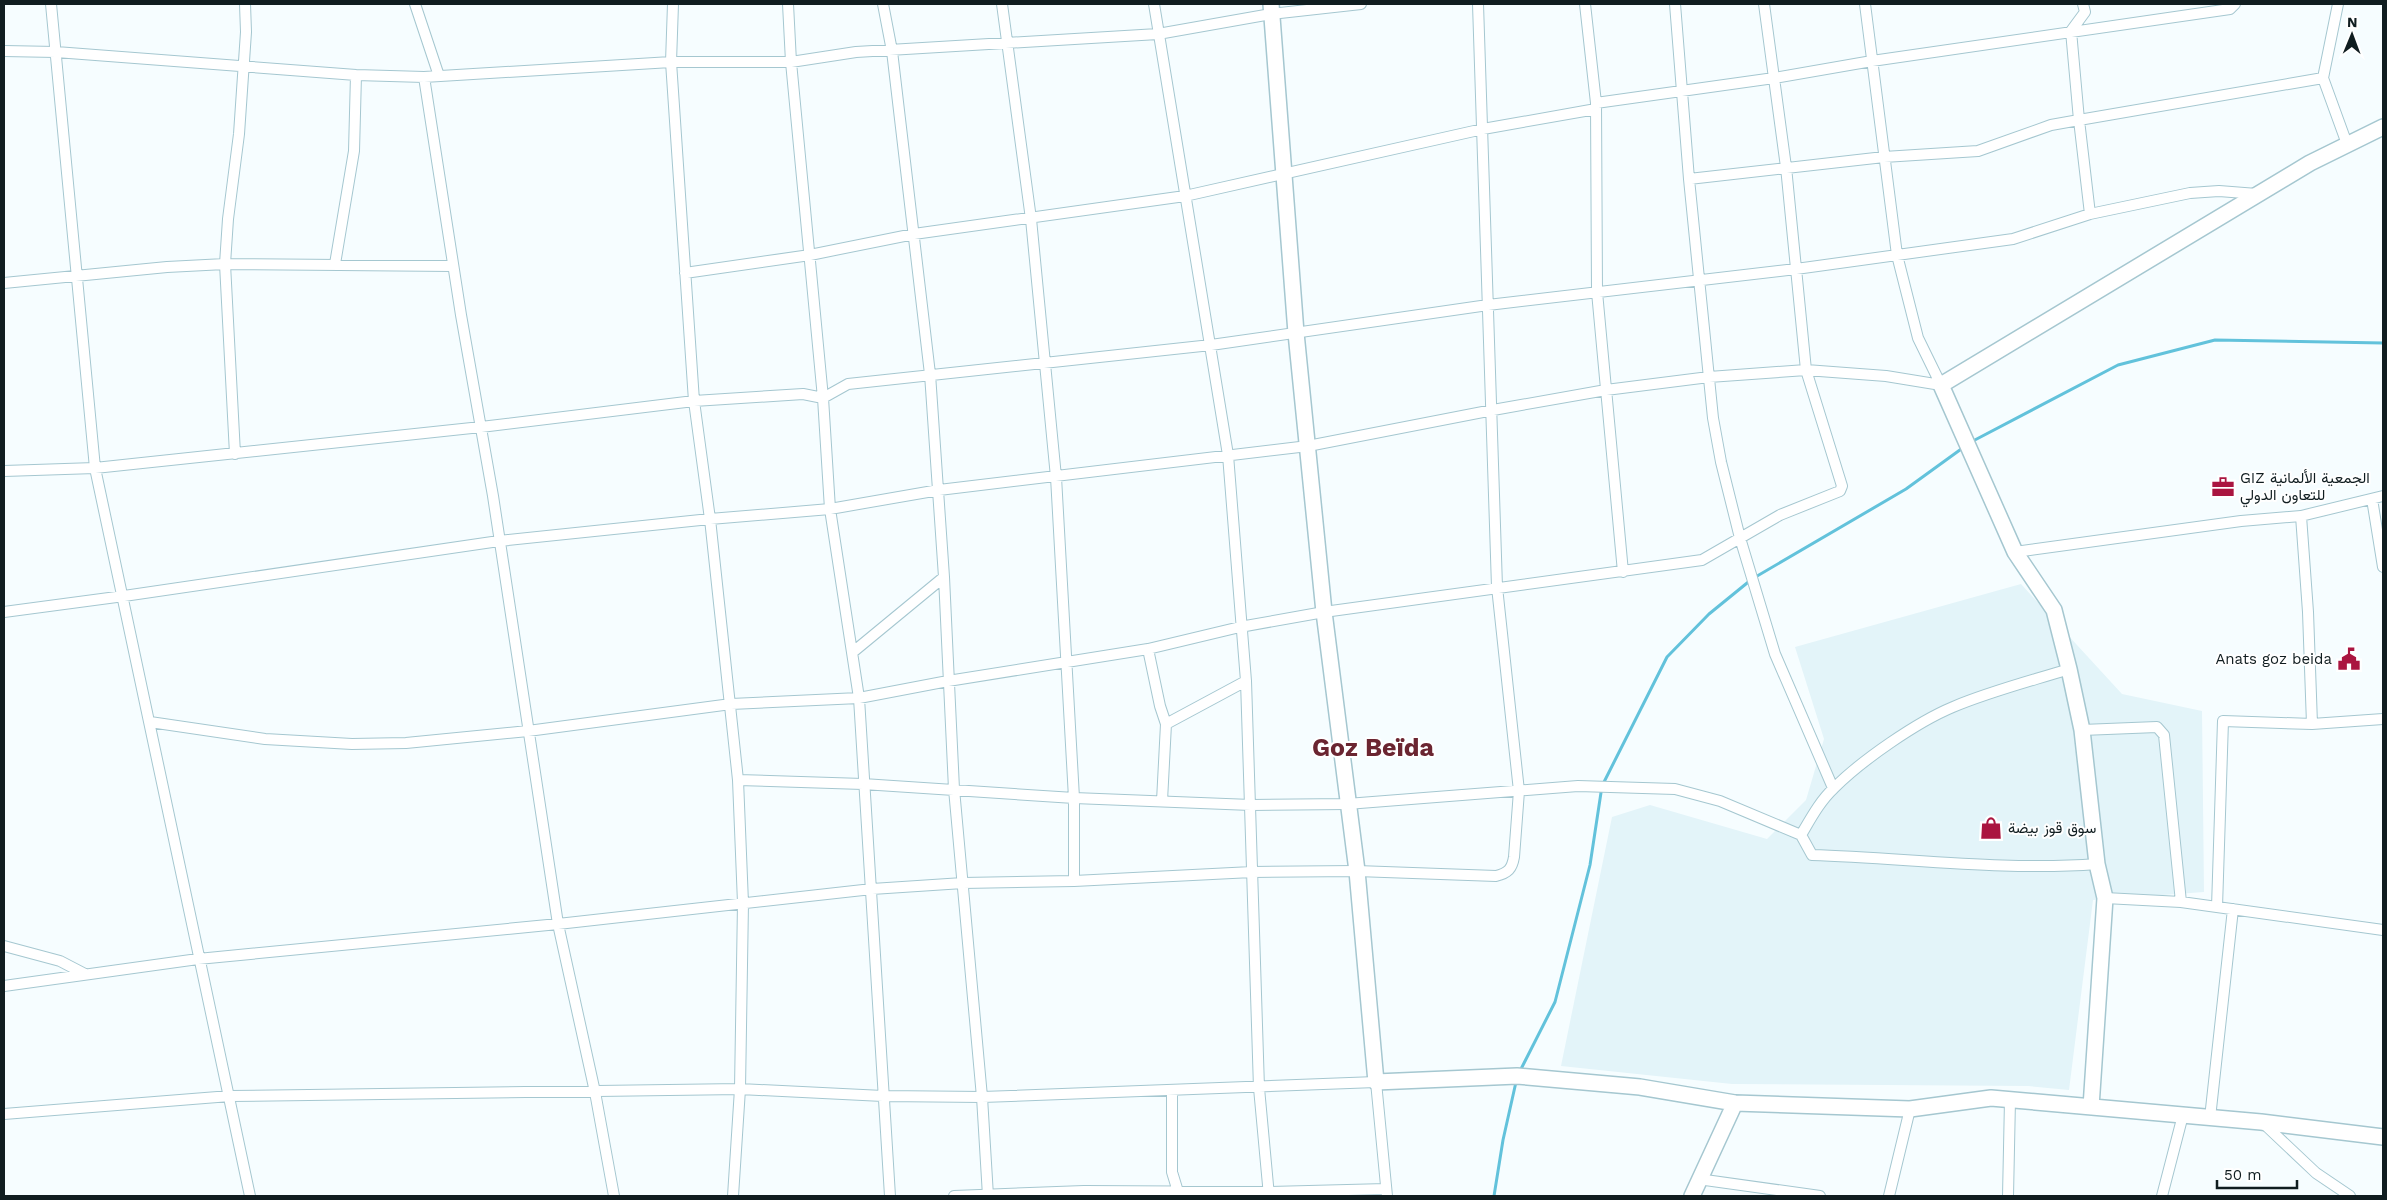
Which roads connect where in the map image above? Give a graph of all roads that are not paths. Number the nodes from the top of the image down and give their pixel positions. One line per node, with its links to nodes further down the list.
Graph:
1 (51, 4): 24 (street)
2 (245, 4): 28 (street)
3 (415, 4): 30 (street)
4 (673, 4): 26 (street)
5 (788, 4): 27 (street)
6 (883, 4): 23 (street)
7 (1002, 4): 21 (street)
8 (1154, 4): 20 (street)
9 (1361, 4): 18 (street)
10 (1478, 4): 38 (street)
11 (1586, 4): 35 (street)
12 (1675, 4): 34 (street)
13 (1764, 4): 32 (street)
14 (1866, 4): 25 (street)
15 (2083, 4): 19 (street)
16 (2235, 4): 19 (street)
17 (2338, 4): 33 (street)
18 (1271, 9): 20 (street); 42 (main road)
19 (2070, 31): 25 (street); 36 (street)
20 (1158, 34): 21 (street); 45 (street)
21 (1006, 43): 23 (street); 47 (street)
22 (4, 51): 24 (street)
23 (892, 51): 27 (street); 48 (street)
24 (56, 52): 28 (street); 56 (street)
25 (1872, 61): 32 (street); 40 (street)
26 (671, 62): 27 (street); 30 (street); 55 (street)
27 (791, 62): 49 (street)
28 (244, 66): 29 (street); 51 (street)
29 (356, 75): 31 (street); 52 (street)
30 (439, 76): 31 (street)
31 (424, 77): 53 (street)
32 (1774, 78): 34 (street); 41 (street)
33 (2323, 78): 36 (street); 39 (street)
34 (1683, 90): 35 (street); 43 (street)
35 (1596, 106): 38 (street); 59 (street)
36 (2079, 120): 40 (street); 46 (street)
37 (2383, 127): 39 (main road)
38 (1483, 128): 42 (street); 60 (street)
39 (2347, 144): 44 (main road)
40 (1884, 157): 41 (street); 50 (street)
41 (1786, 167): 43 (street); 54 (street)
42 (1284, 173): 45 (street); 61 (main road)
43 (1689, 179): 57 (street)
44 (2259, 194): 46 (street); 67 (main road)
45 (1185, 196): 47 (street); 62 (street)
46 (2090, 214): 50 (street)
47 (1031, 219): 48 (street); 63 (street)
48 (914, 234): 49 (street); 65 (street)
49 (810, 255): 55 (street); 69 (street)
50 (1897, 255): 54 (street); 67 (street)
51 (225, 264): 52 (street); 56 (street); 74 (street)
52 (335, 264): 53 (street)
53 (453, 266): 72 (street)
54 (1796, 269): 57 (street); 64 (street)
55 (685, 273): 70 (street)
56 (77, 276): 58 (street); 76 (street)
57 (1700, 281): 59 (street); 66 (street)
58 (4, 283)
59 (1597, 292): 60 (street); 68 (street)
60 (1488, 305): 61 (street); 71 (street)
61 (1296, 333): 62 (street); 73 (main road)
62 (1211, 345): 63 (street); 75 (street)
63 (1046, 364): 65 (street); 78 (street)
64 (1806, 370): 66 (street); 67 (street); 85 (street)
65 (930, 374): 69 (street); 79 (street)
66 (1708, 377): 68 (street); 85 (street)
67 (1941, 385): 87 (main road)
68 (1606, 390): 71 (street); 89 (street)
69 (823, 398): 70 (street); 82 (street)
70 (694, 401): 72 (street); 84 (street)
71 (1493, 410): 73 (street); 91 (street)
72 (481, 427): 74 (street); 86 (street)
73 (1308, 446): 75 (street); 94 (main road)
74 (235, 454): 76 (street)
75 (1228, 455): 78 (street); 95 (street)
76 (95, 468): 77 (street); 92 (street)
77 (4, 471)
78 (1056, 477): 79 (street); 98 (street)
79 (939, 490): 82 (street); 90 (street)
80 (2383, 496): 81 (street)
81 (2372, 499): 83 (street); 88 (street)
82 (830, 509): 84 (street); 97 (street)
83 (2301, 516): 87 (street); 107 (street)
84 (710, 519): 86 (street); 103 (street)
85 (1740, 538): 89 (street); 112 (street)
86 (499, 541): 92 (street); 109 (street)
87 (2015, 552): 99 (main road)
88 (2383, 567)
89 (1623, 572): 91 (street)
90 (944, 577): 97 (street); 100 (street)
91 (1497, 587): 94 (street); 114 (street)
92 (124, 596): 93 (street); 105 (street)
93 (4, 612)
94 (1324, 612): 95 (street); 117 (main road)
95 (1240, 627): 96 (street); 101 (street)
96 (1148, 649): 98 (street); 106 (street)
97 (853, 652): 102 (street)
98 (1066, 662): 100 (street); 115 (street)
99 (2070, 669): 108 (main road); 112 (street)
100 (948, 681): 102 (street); 113 (street)
101 (1246, 681): 106 (street); 118 (street)
102 (859, 698): 103 (street); 111 (street)
103 (730, 704): 109 (street); 110 (street)
104 (2383, 719): 107 (street)
105 (150, 722): 109 (street); 134 (street)
106 (1166, 724): 116 (street)
107 (2312, 724): 129 (street)
108 (2082, 730): 120 (main road); 127 (street)
109 (528, 731): 131 (street)
110 (738, 780): 111 (street); 128 (street)
111 (864, 784): 113 (street); 125 (street)
112 (1833, 788): 119 (street)
113 (954, 789): 115 (street); 124 (street)
114 (1518, 791): 117 (street); 119 (street); 121 (street)
115 (1074, 798): 116 (street); 123 (street)
116 (1162, 801): 118 (street)
117 (1347, 804): 118 (street); 121 (main road)
118 (1251, 805): 122 (street)
119 (1801, 835): 120 (street)
120 (2097, 864): 126 (main road)
121 (1357, 871): 122 (street); 137 (main road)
122 (1252, 872): 123 (street); 138 (street)
123 (1074, 881): 124 (street)
124 (963, 883): 125 (street); 144 (street)
125 (872, 889): 128 (street); 143 (street)
126 (2105, 898): 127 (street); 147 (main road)
127 (2181, 902): 129 (street)
128 (743, 904): 131 (street); 139 (street)
129 (2217, 907): 130 (street)
130 (2233, 909): 132 (street); 151 (street)
131 (558, 924): 134 (street); 141 (street)
132 (2383, 930)
133 (4, 946): 135 (street)
134 (198, 959): 135 (street); 142 (street)
135 (86, 974): 136 (street)
136 (4, 986)
137 (1376, 1082): 138 (street); 146 (main road); 156 (street)
138 (1259, 1088): 140 (street); 158 (street)
139 (740, 1089): 141 (street); 143 (street); 162 (street)
140 (1172, 1090): 144 (street); 157 (street)
141 (596, 1092): 142 (street); 161 (street)
142 (230, 1096): 149 (street); 160 (street)
143 (883, 1096): 144 (street); 163 (street)
144 (982, 1097): 159 (street)
145 (2010, 1100): 147 (main road); 148 (main road); 168 (street)
146 (1735, 1103): 148 (main road); 154 (main road)
147 (2091, 1106): 150 (main road)
148 (1910, 1109): 167 (street)
149 (4, 1114)
150 (2183, 1115): 151 (main road); 169 (street)
151 (2210, 1118): 152 (main road)
152 (2262, 1122): 153 (main road); 170 (street)
153 (2383, 1137)
154 (1698, 1180): 165 (main road); 166 (street)
155 (1084, 1193): 157 (street); 159 (street)
156 (1387, 1193): 158 (street)
157 (1179, 1194): 158 (street)
158 (1270, 1194)
159 (988, 1195): 164 (street)
160 (250, 1196)
161 (614, 1196)
162 (734, 1196)
163 (890, 1196)
164 (954, 1196)
165 (1692, 1196)
166 (1820, 1196)
167 (1888, 1196)
168 (2008, 1196)
169 (2162, 1196)
170 (2350, 1196)

